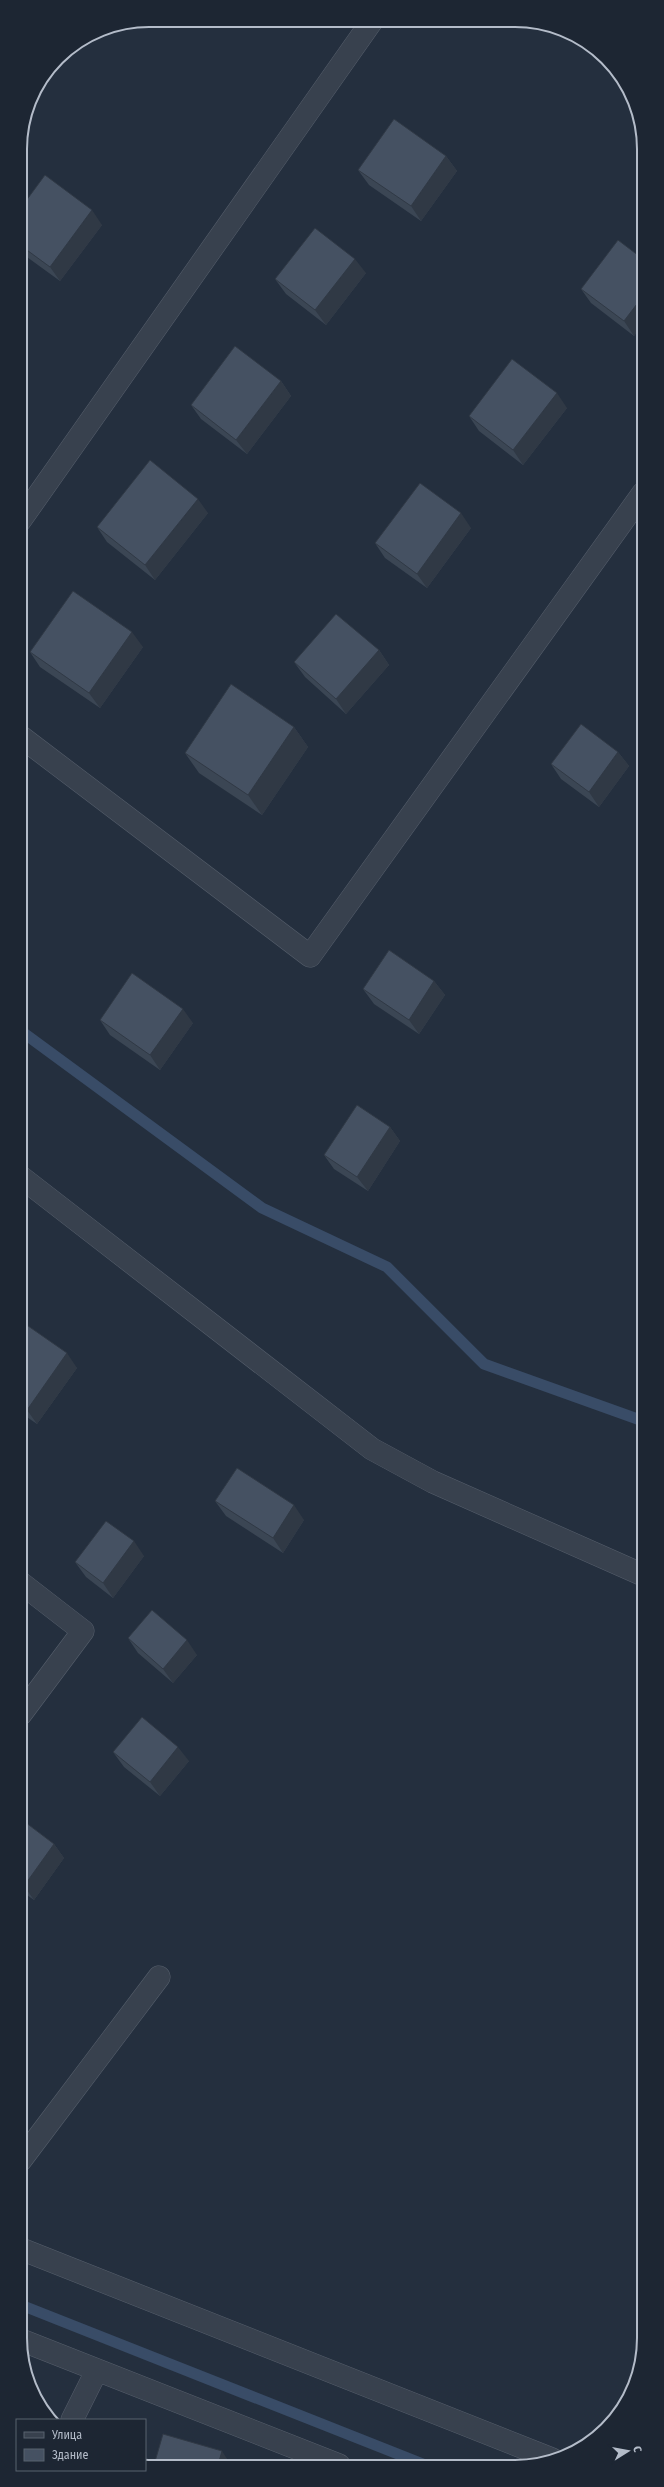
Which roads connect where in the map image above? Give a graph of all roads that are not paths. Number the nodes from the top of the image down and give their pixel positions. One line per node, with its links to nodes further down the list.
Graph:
1 (368, 27): 3 (street)
2 (637, 501): 4 (street)
3 (27, 511)
4 (27, 741)
5 (27, 1182): 6 (street)
6 (637, 1572)
7 (27, 1588): 8 (street)
8 (27, 1706)
9 (159, 1977): 10 (street)
10 (27, 2152)
11 (27, 2251): 15 (street)
12 (27, 2343): 13 (street)
13 (96, 2370): 14 (street); 16 (street)
14 (72, 2419)
15 (545, 2456)
16 (326, 2460)

